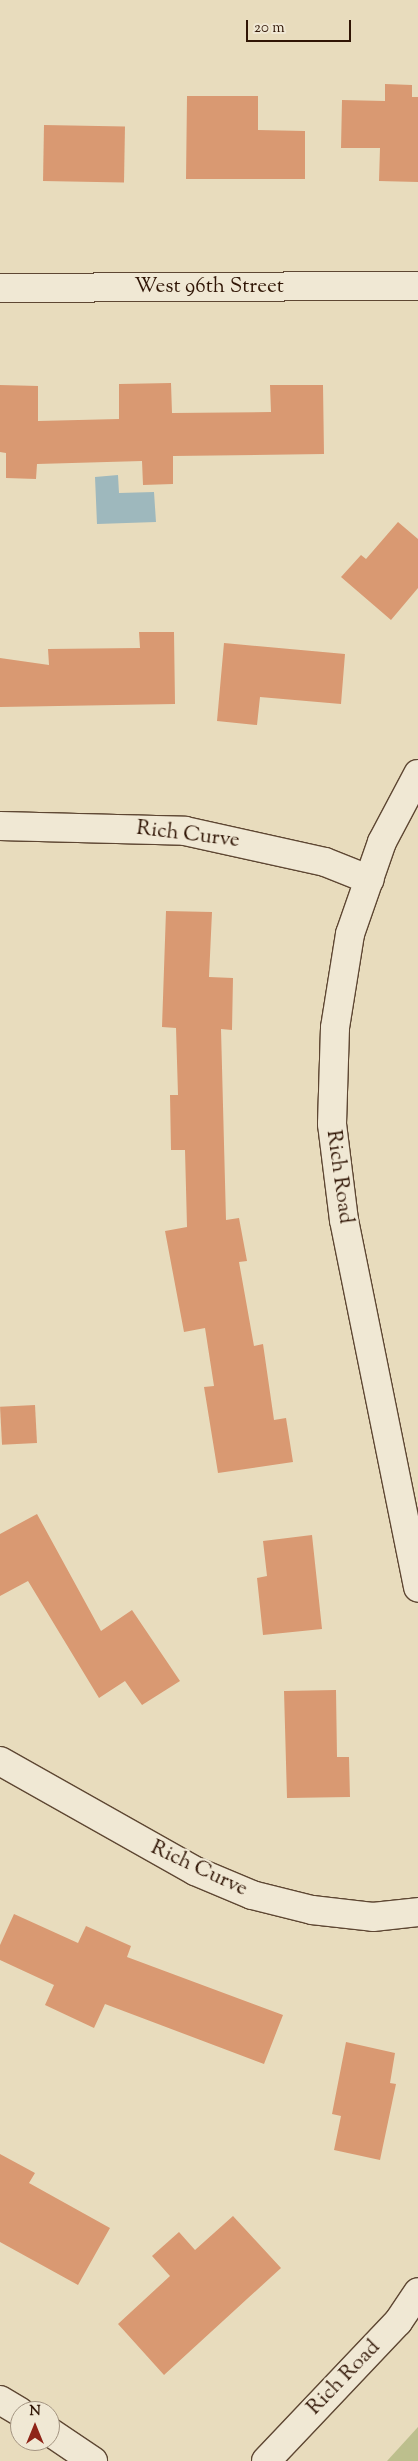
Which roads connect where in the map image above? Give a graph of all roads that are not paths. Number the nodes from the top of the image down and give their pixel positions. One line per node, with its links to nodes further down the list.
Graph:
1 (418, 286): 2 (street, West 96th Street)
2 (0, 288)
3 (418, 774): 5 (street, Rich Road)
4 (0, 826): 5 (street, Rich Curve)
5 (370, 880): 6 (street, Rich Road)
6 (418, 1588)
7 (0, 1761): 8 (street, Rich Curve)
8 (418, 1912)
9 (418, 2292): 12 (street, Rich Road)
10 (60, 2439): 11 (street)
11 (93, 2461)
12 (266, 2461)

